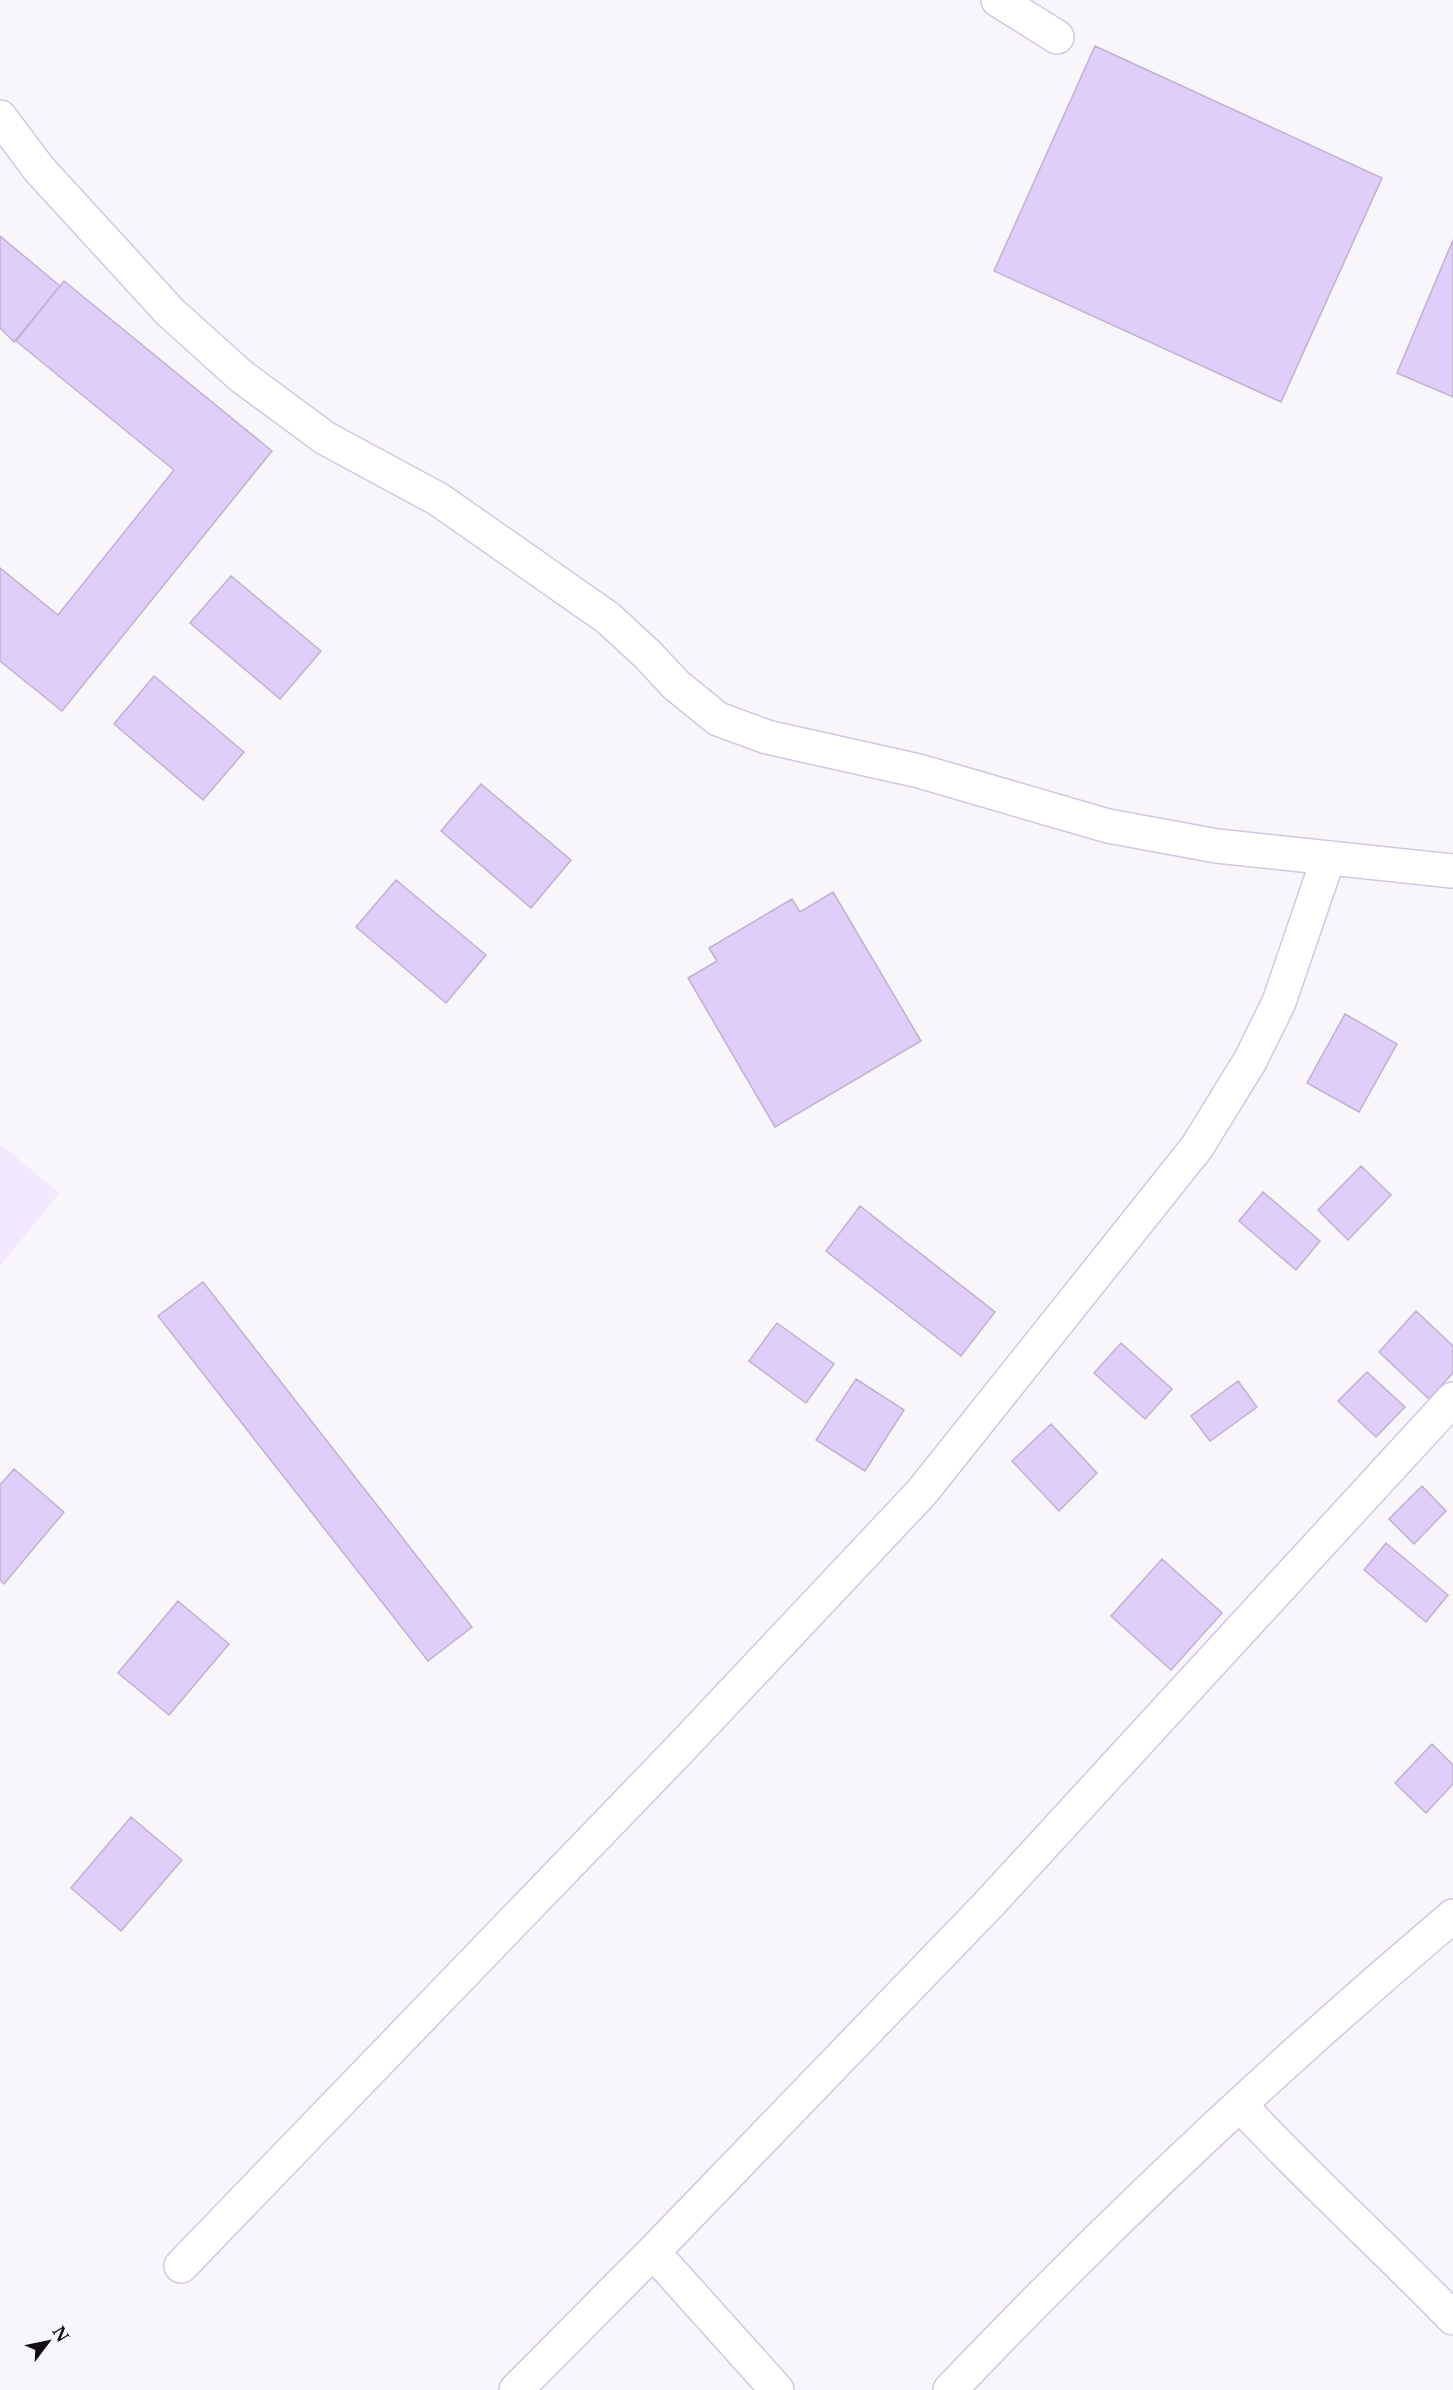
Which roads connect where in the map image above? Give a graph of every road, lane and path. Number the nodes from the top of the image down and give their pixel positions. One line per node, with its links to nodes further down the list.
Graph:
1 (998, 0): 2 (street)
2 (1056, 37)
3 (0, 117): 4 (street)
4 (1328, 859): 5 (street); 10 (street)
5 (1453, 871)
6 (1453, 1399): 9 (street)
7 (1453, 1916): 8 (street)
8 (1240, 2105): 11 (street); 14 (street)
9 (653, 2252): 12 (street); 13 (street)
10 (182, 2266)
11 (1453, 2318)
12 (516, 2390)
13 (777, 2390)
14 (950, 2390)

